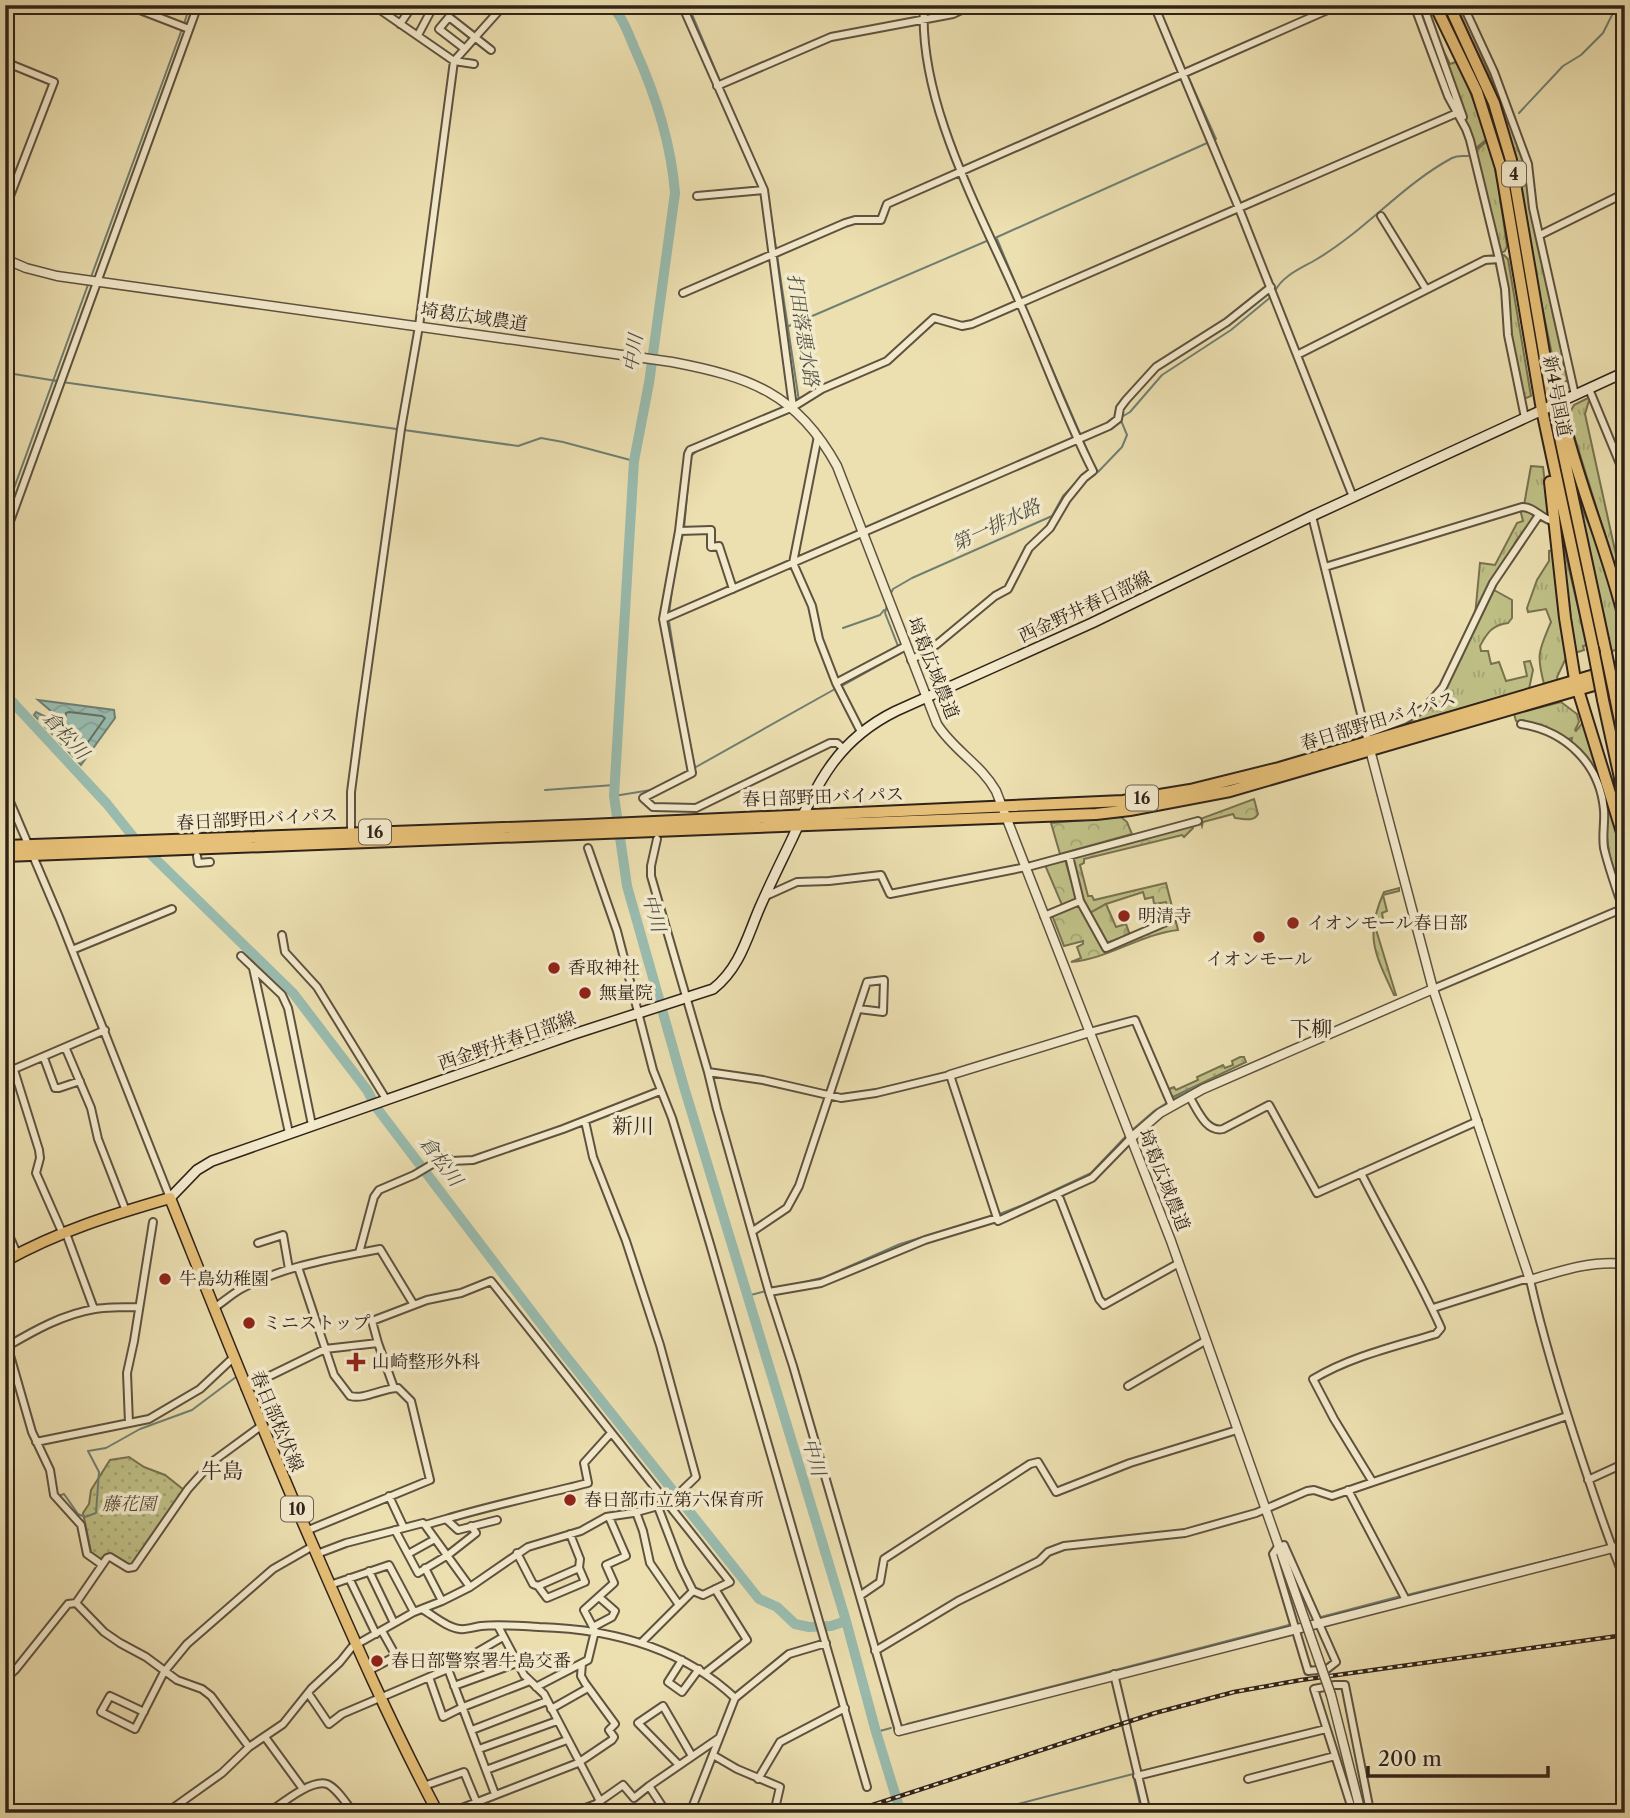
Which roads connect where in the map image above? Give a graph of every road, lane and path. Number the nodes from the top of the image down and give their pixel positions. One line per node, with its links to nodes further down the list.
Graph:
1 (127, 5): 20 (street)
2 (198, 5): 20 (street)
3 (373, 5): 19 (street)
4 (413, 5): 19 (street)
5 (434, 5): 21 (street)
6 (504, 5): 22 (street)
7 (700, 5): 17 (street)
8 (924, 5): 18 (street)
9 (972, 5): 18 (street)
10 (1154, 5): 28 (street)
11 (1339, 5): 28 (street)
12 (1414, 5): 30 (street)
13 (1423, 5): 31 (street)
14 (1435, 5): 40 (highway, 新4号国道 / 4)
15 (1449, 5): 40 (highway, 新4号国道 / 4)
16 (1464, 5): 39 (street)
17 (683, 9): 29 (street)
18 (923, 20): 29 (street); 32 (street)
19 (400, 23): 21 (street)
20 (189, 29): 44 (street)
21 (418, 35): 25 (street)
22 (476, 36): 23 (street); 23 (street); 24 (street)
23 (465, 49): 25 (street)
24 (491, 50)
25 (454, 61): 27 (street); 49 (street)
26 (5, 62): 37 (street)
27 (474, 64)
28 (1184, 73): 32 (street); 36 (street)
29 (717, 86): 33 (street)
30 (1457, 113): 31 (street); 36 (street)
31 (1466, 129): 42 (street)
32 (961, 172): 41 (street); 48 (street)
33 (764, 190): 35 (street); 41 (street)
34 (1625, 193): 39 (street)
35 (697, 195)
36 (1238, 206): 45 (street); 48 (street)
37 (5, 209)
38 (1381, 216): 46 (street)
39 (1540, 235): 53 (street)
40 (1520, 252): 42 (street); 54 (highway); 56 (highway, 新4号国道 / 4)
41 (772, 255): 47 (street); 55 (street)
42 (1499, 257): 46 (street); 57 (street)
43 (5, 259): 44 (street, 埼葛広域農道)
44 (98, 282): 49 (street, 埼葛広域農道); 67 (street)
45 (1270, 287): 50 (street); 59 (street)
46 (1426, 289): 50 (street)
47 (683, 293)
48 (1021, 303): 55 (street); 59 (street)
49 (419, 326): 55 (street, 埼葛広域農道); 92 (street)
50 (1297, 355): 61 (street)
51 (1625, 372): 52 (main road, 西金野井春日部線)
52 (1589, 389): 53 (main road, 西金野井春日部線); 60 (street)
53 (1575, 395): 54 (main road, 西金野井春日部線)
54 (1556, 404): 56 (main road, 西金野井春日部線); 72 (highway); 83 (highway, 新4号国道, bridge)
55 (793, 407): 58 (street, 埼葛広域農道); 65 (street)
56 (1542, 410): 57 (main road, 西金野井春日部線); 64 (highway, 4); 86 (highway, 新4号国道 / 4, bridge)
57 (1525, 418): 61 (main road, 西金野井春日部線)
58 (818, 436): 66 (street, 埼葛広域農道); 68 (street)
59 (1077, 440): 66 (street); 74 (street)
60 (1625, 476)
61 (1353, 497): 63 (main road, 西金野井春日部線)
62 (1539, 515): 64 (street); 69 (street); 82 (street)
63 (1312, 516): 69 (street); 79 (main road, 西金野井春日部線)
64 (1555, 522): 78 (highway, 4)
65 (679, 531): 70 (street); 71 (street)
66 (864, 533): 68 (street); 73 (street, 埼葛広域農道)
67 (5, 535)
68 (793, 563): 70 (street); 77 (street)
69 (1325, 567): 82 (street)
70 (733, 589): 71 (street)
71 (663, 619): 84 (street)
72 (1625, 622)
73 (906, 646): 74 (street, 埼葛広域農道); 77 (street)
74 (911, 660): 79 (street, 埼葛広域農道)
75 (1625, 666): 78 (highway, 春日部野田バイパス / 16)
76 (1625, 677): 78 (highway, 春日部野田バイパス / 16)
77 (836, 683): 81 (street)
78 (1577, 685): 82 (highway, 春日部野田バイパス / 16); 93 (highway)
79 (926, 698): 81 (main road, 西金野井春日部線); 87 (street, 埼葛広域農道)
80 (1521, 724): 106 (street)
81 (861, 732): 84 (main road, 西金野井春日部線)
82 (1368, 742): 87 (highway, 春日部野田バイパス / 16); 113 (street)
83 (1625, 746)
84 (843, 748): 88 (main road, 西金野井春日部線)
85 (5, 790): 97 (street)
86 (1625, 801)
87 (1004, 813): 88 (highway, 春日部野田バイパス / 16); 102 (street, 埼葛広域農道)
88 (800, 821): 91 (highway, 春日部野田バイパス / 16); 103 (main road, 西金野井春日部線)
89 (1198, 821): 100 (street)
90 (588, 829): 91 (highway, 春日部野田バイパス / 16); 92 (highway, 春日部野田バイパス / 16); 95 (highway, 春日部野田バイパス / 16)
91 (651, 831): 114 (street)
92 (351, 832): 95 (highway, 春日部野田バイパス / 16)
93 (1625, 842)
94 (5, 846): 97 (highway, 春日部野田バイパス / 16)
95 (166, 846): 97 (highway, 春日部野田バイパス / 16); 97 (highway, 春日部野田バイパス / 16)
96 (588, 848): 116 (street)
97 (30, 850): 98 (highway, 春日部野田バイパス / 16); 110 (street)
98 (5, 856)
99 (197, 856): 101 (street)
100 (1069, 856): 102 (street); 104 (street)
101 (210, 862)
102 (1025, 867): 103 (street); 107 (street, 埼葛広域農道)
103 (765, 897): 114 (main road, 西金野井春日部線)
104 (1080, 901): 107 (street); 108 (street)
105 (173, 909): 110 (street)
106 (1624, 910): 113 (street)
107 (1044, 916): 118 (street, 埼葛広域農道)
108 (1171, 920)
109 (282, 935): 129 (street)
110 (72, 950): 117 (street)
111 (241, 956): 112 (street)
112 (252, 966): 133 (street); 134 (street)
113 (1433, 989): 127 (street); 132 (street)
114 (685, 1000): 116 (main road, 西金野井春日部線); 122 (street)
115 (859, 1009): 115 (street); 128 (street)
116 (643, 1012): 126 (street); 129 (main road, 西金野井春日部線)
117 (104, 1030): 119 (street); 138 (street)
118 (1090, 1032): 124 (street); 130 (street); 135 (street, 埼葛広域農道)
119 (66, 1049): 120 (street); 125 (street)
120 (44, 1058): 121 (street); 125 (street)
121 (14, 1070): 123 (street); 144 (street)
122 (708, 1072): 128 (street); 143 (street)
123 (5, 1073)
124 (950, 1075): 128 (street); 140 (street)
125 (80, 1081): 139 (street)
126 (660, 1091): 131 (street); 228 (street)
127 (1189, 1096): 130 (street); 136 (street)
128 (830, 1097): 143 (street)
129 (382, 1100): 133 (main road, 西金野井春日部線)
130 (1172, 1106): 135 (street)
131 (584, 1121): 146 (street); 180 (street)
132 (1478, 1121): 136 (street); 153 (street)
133 (312, 1125): 134 (main road)
134 (289, 1133): 138 (main road)
135 (1130, 1138): 137 (street); 149 (street, 埼葛広域農道)
136 (1360, 1172): 158 (street)
137 (1056, 1195): 140 (street); 149 (street)
138 (170, 1198): 139 (main road); 157 (main road, 春日部松伏線 / 10)
139 (126, 1211): 144 (main road)
140 (997, 1218): 154 (street)
141 (153, 1222): 156 (street)
142 (5, 1226): 147 (street)
143 (753, 1231): 154 (street)
144 (62, 1232): 147 (main road); 159 (street)
145 (258, 1243): 152 (street)
146 (359, 1253): 151 (street); 155 (street)
147 (17, 1255): 148 (main road)
148 (5, 1261)
149 (1179, 1263): 161 (street, 埼葛広域農道)
150 (1625, 1264): 153 (street)
151 (298, 1266): 152 (street); 164 (street)
152 (289, 1269): 157 (street)
153 (1530, 1280): 158 (street); 169 (street)
154 (769, 1292): 212 (street)
155 (414, 1306): 162 (street); 173 (street)
156 (139, 1307): 159 (street); 170 (street)
157 (214, 1308): 165 (main road, 春日部松伏線 / 10)
158 (1433, 1308): 177 (street)
159 (94, 1309): 163 (street)
160 (5, 1338): 163 (street)
161 (1205, 1341): 166 (street); 172 (street, 埼葛広域農道)
162 (378, 1343): 164 (street); 168 (street)
163 (8, 1346): 174 (street)
164 (325, 1349): 167 (street); 168 (street)
165 (233, 1358): 167 (main road, 春日部松伏線 / 10); 170 (street)
166 (1128, 1387)
167 (246, 1388): 171 (main road, 春日部松伏線 / 10)
168 (394, 1388): 179 (street)
169 (1567, 1416): 176 (street); 177 (street)
170 (129, 1423): 174 (street)
171 (261, 1426): 191 (main road, 春日部松伏線 / 10); 201 (street)
172 (1237, 1430): 182 (street, 埼葛広域農道); 212 (street)
173 (611, 1433): 180 (street); 185 (street)
174 (36, 1442): 201 (street)
175 (1625, 1464): 176 (street)
176 (1588, 1480): 196 (street)
177 (1372, 1481): 178 (street)
178 (1348, 1490): 182 (street); 214 (street)
179 (389, 1496): 189 (street); 191 (street)
180 (670, 1502): 181 (street); 210 (street)
181 (657, 1507): 183 (street); 211 (street)
182 (1264, 1509): 195 (street, 埼葛広域農道); 230 (street)
183 (636, 1512): 184 (street); 217 (street)
184 (609, 1517): 192 (street); 213 (street)
185 (446, 1519): 187 (street); 188 (street)
186 (497, 1520): 188 (street)
187 (425, 1525): 189 (street); 193 (street)
188 (471, 1527): 200 (street)
189 (404, 1528): 190 (street)
190 (395, 1530): 197 (street); 199 (street)
191 (306, 1531): 197 (main road, 春日部松伏線 / 10)
192 (570, 1534): 198 (street); 203 (street)
193 (435, 1539): 199 (street); 200 (street)
194 (1625, 1545): 196 (street)
195 (1278, 1546): 220 (street); 223 (street); 290 (street, 埼葛広域農道, bridge)
196 (1611, 1548): 206 (street); 214 (street)
197 (315, 1550): 207 (main road, 春日部松伏線 / 10); 237 (street)
198 (517, 1553): 208 (street); 209 (street)
199 (408, 1554): 202 (street)
200 (448, 1555): 202 (street); 209 (street)
201 (102, 1564): 216 (street)
202 (425, 1568): 215 (street)
203 (579, 1568): 208 (street); 208 (street)
204 (369, 1571): 205 (street); 219 (street); 221 (street)
205 (349, 1578): 207 (street); 225 (street)
206 (1625, 1580)
207 (330, 1585): 229 (main road, 春日部松伏線 / 10)
208 (538, 1586)
209 (470, 1587): 215 (street)
210 (716, 1589): 211 (street); 236 (street)
211 (693, 1591): 217 (street)
212 (861, 1595): 230 (street)
213 (599, 1597): 224 (street); 224 (street)
214 (1406, 1600): 220 (street)
215 (442, 1601): 218 (street)
216 (76, 1603): 237 (street); 240 (street)
217 (679, 1605): 227 (street)
218 (422, 1609): 219 (street); 222 (street)
219 (414, 1612): 221 (street)
220 (1319, 1622): 223 (street); 223 (street)
221 (394, 1623): 225 (street)
222 (498, 1626): 224 (street); 226 (street)
223 (1294, 1628): 238 (street)
224 (594, 1629): 227 (street); 233 (street)
225 (379, 1632): 229 (street); 235 (street)
226 (503, 1637): 232 (street); 234 (street)
227 (641, 1643): 231 (street)
228 (826, 1643): 247 (street); 250 (street)
229 (356, 1645): 235 (main road, 春日部松伏線 / 10); 245 (street)
230 (875, 1651): 256 (street)
231 (682, 1660): 236 (street); 236 (street)
232 (517, 1663): 241 (street); 242 (street)
233 (582, 1663): 243 (street); 244 (street)
234 (448, 1669): 239 (street); 242 (street)
235 (368, 1671): 246 (main road, 春日部松伏線 / 10)
236 (702, 1671): 247 (street)
237 (164, 1672): 252 (street); 260 (street)
238 (1114, 1674): 256 (street); 268 (street)
239 (429, 1677): 246 (street); 249 (street)
240 (5, 1679)
241 (530, 1681): 243 (street); 249 (street)
242 (454, 1686): 249 (street)
243 (536, 1687): 248 (street)
244 (588, 1688): 251 (street); 265 (street)
245 (308, 1693): 246 (street); 257 (street)
246 (380, 1697): 271 (main road, 春日部松伏線 / 10)
247 (735, 1698): 258 (street)
248 (547, 1701): 251 (street); 255 (street)
249 (463, 1707): 255 (street)
250 (845, 1708): 269 (street); 273 (street)
251 (551, 1709): 253 (street)
252 (144, 1712): 252 (street)
253 (557, 1721): 259 (street); 261 (street)
254 (1326, 1728): 264 (street); 268 (street); 290 (street)
255 (471, 1730): 261 (street)
256 (899, 1731)
257 (265, 1737): 260 (street); 274 (street)
258 (719, 1738): 262 (street); 263 (street)
259 (567, 1740): 265 (street); 267 (street)
260 (249, 1747): 279 (street)
261 (479, 1749): 267 (street)
262 (713, 1755): 269 (street); 286 (street)
263 (692, 1756): 266 (street); 266 (street)
264 (1335, 1756): 270 (street); 289 (street)
265 (578, 1763): 275 (street); 277 (street)
266 (679, 1765): 272 (street)
267 (486, 1770): 275 (street)
268 (1138, 1776): 288 (street)
269 (758, 1779): 287 (street)
270 (1248, 1779)
271 (424, 1786): 276 (street); 282 (main road, 春日部松伏線 / 10)
272 (649, 1786): 277 (street); 285 (street)
273 (867, 1787)
274 (303, 1788): 280 (street); 281 (street)
275 (495, 1794): 276 (street)
276 (476, 1801): 283 (street)
277 (600, 1801): 278 (street)
278 (586, 1810): 284 (street)
279 (166, 1813)
280 (268, 1813)
281 (354, 1813)
282 (438, 1813)
283 (449, 1813)
284 (572, 1813)
285 (670, 1813)
286 (690, 1813)
287 (774, 1813)
288 (1147, 1813)
289 (1355, 1813)
290 (1363, 1813)

